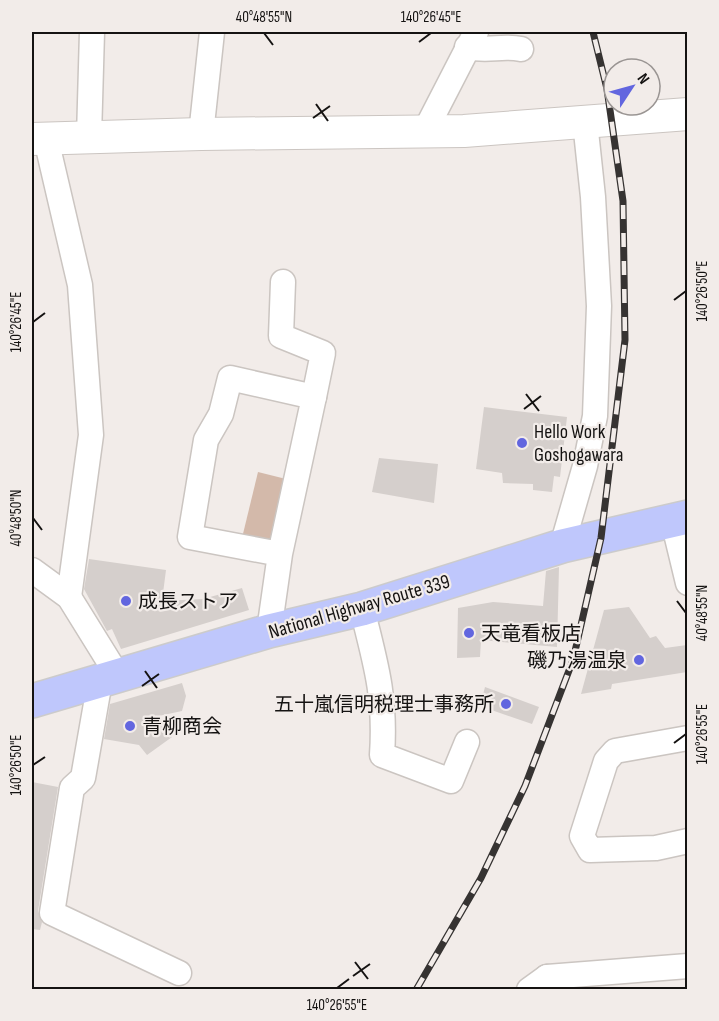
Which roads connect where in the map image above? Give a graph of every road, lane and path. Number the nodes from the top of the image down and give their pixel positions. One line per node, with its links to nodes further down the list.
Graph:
1 (92, 32): 9 (street)
2 (212, 32): 8 (street)
3 (472, 39): 4 (street); 7 (street)
4 (521, 49)
5 (687, 114): 6 (street)
6 (585, 122): 7 (street); 14 (street)
7 (425, 131): 8 (street)
8 (201, 134): 9 (street)
9 (89, 137): 10 (street)
10 (39, 139): 18 (street)
11 (283, 282): 12 (street)
12 (314, 397): 15 (street); 15 (street)
13 (680, 519): 14 (highway, National Highway Route 339); 17 (street)
14 (562, 546): 19 (highway, National Highway Route 339)
15 (280, 554): 20 (street)
16 (32, 570): 18 (street)
17 (687, 583)
18 (69, 597): 21 (street)
19 (362, 609): 20 (highway, National Highway Route 339); 24 (street)
20 (269, 631): 21 (highway, National Highway Route 339)
21 (109, 678): 22 (highway, National Highway Route 339); 27 (street)
22 (32, 701)
23 (687, 738): 25 (street)
24 (467, 742)
25 (687, 841)
26 (687, 966): 28 (street)
27 (179, 973)
28 (543, 985)

